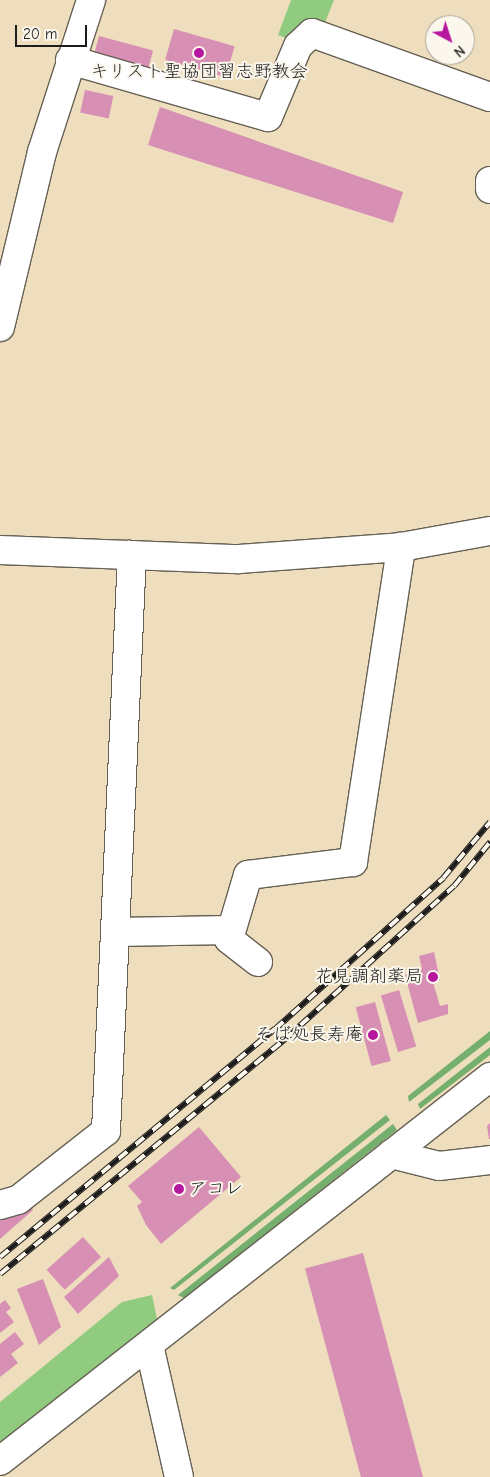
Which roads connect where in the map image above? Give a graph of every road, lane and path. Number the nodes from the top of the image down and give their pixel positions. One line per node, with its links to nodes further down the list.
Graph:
1 (91, 0): 2 (street)
2 (70, 60): 3 (street); 6 (street)
3 (490, 97)
4 (490, 181): 5 (street)
5 (490, 189)
6 (0, 327)
7 (490, 531): 8 (street)
8 (401, 547): 10 (street); 11 (street)
9 (0, 550): 10 (street)
10 (132, 555): 12 (street)
11 (231, 930): 12 (street); 13 (street)
12 (116, 932): 17 (street)
13 (258, 962)
14 (490, 1076): 15 (street)
15 (391, 1154): 16 (street); 18 (street)
16 (490, 1160)
17 (0, 1205)
18 (149, 1345): 19 (street); 20 (street)
19 (0, 1461)
20 (180, 1477)

